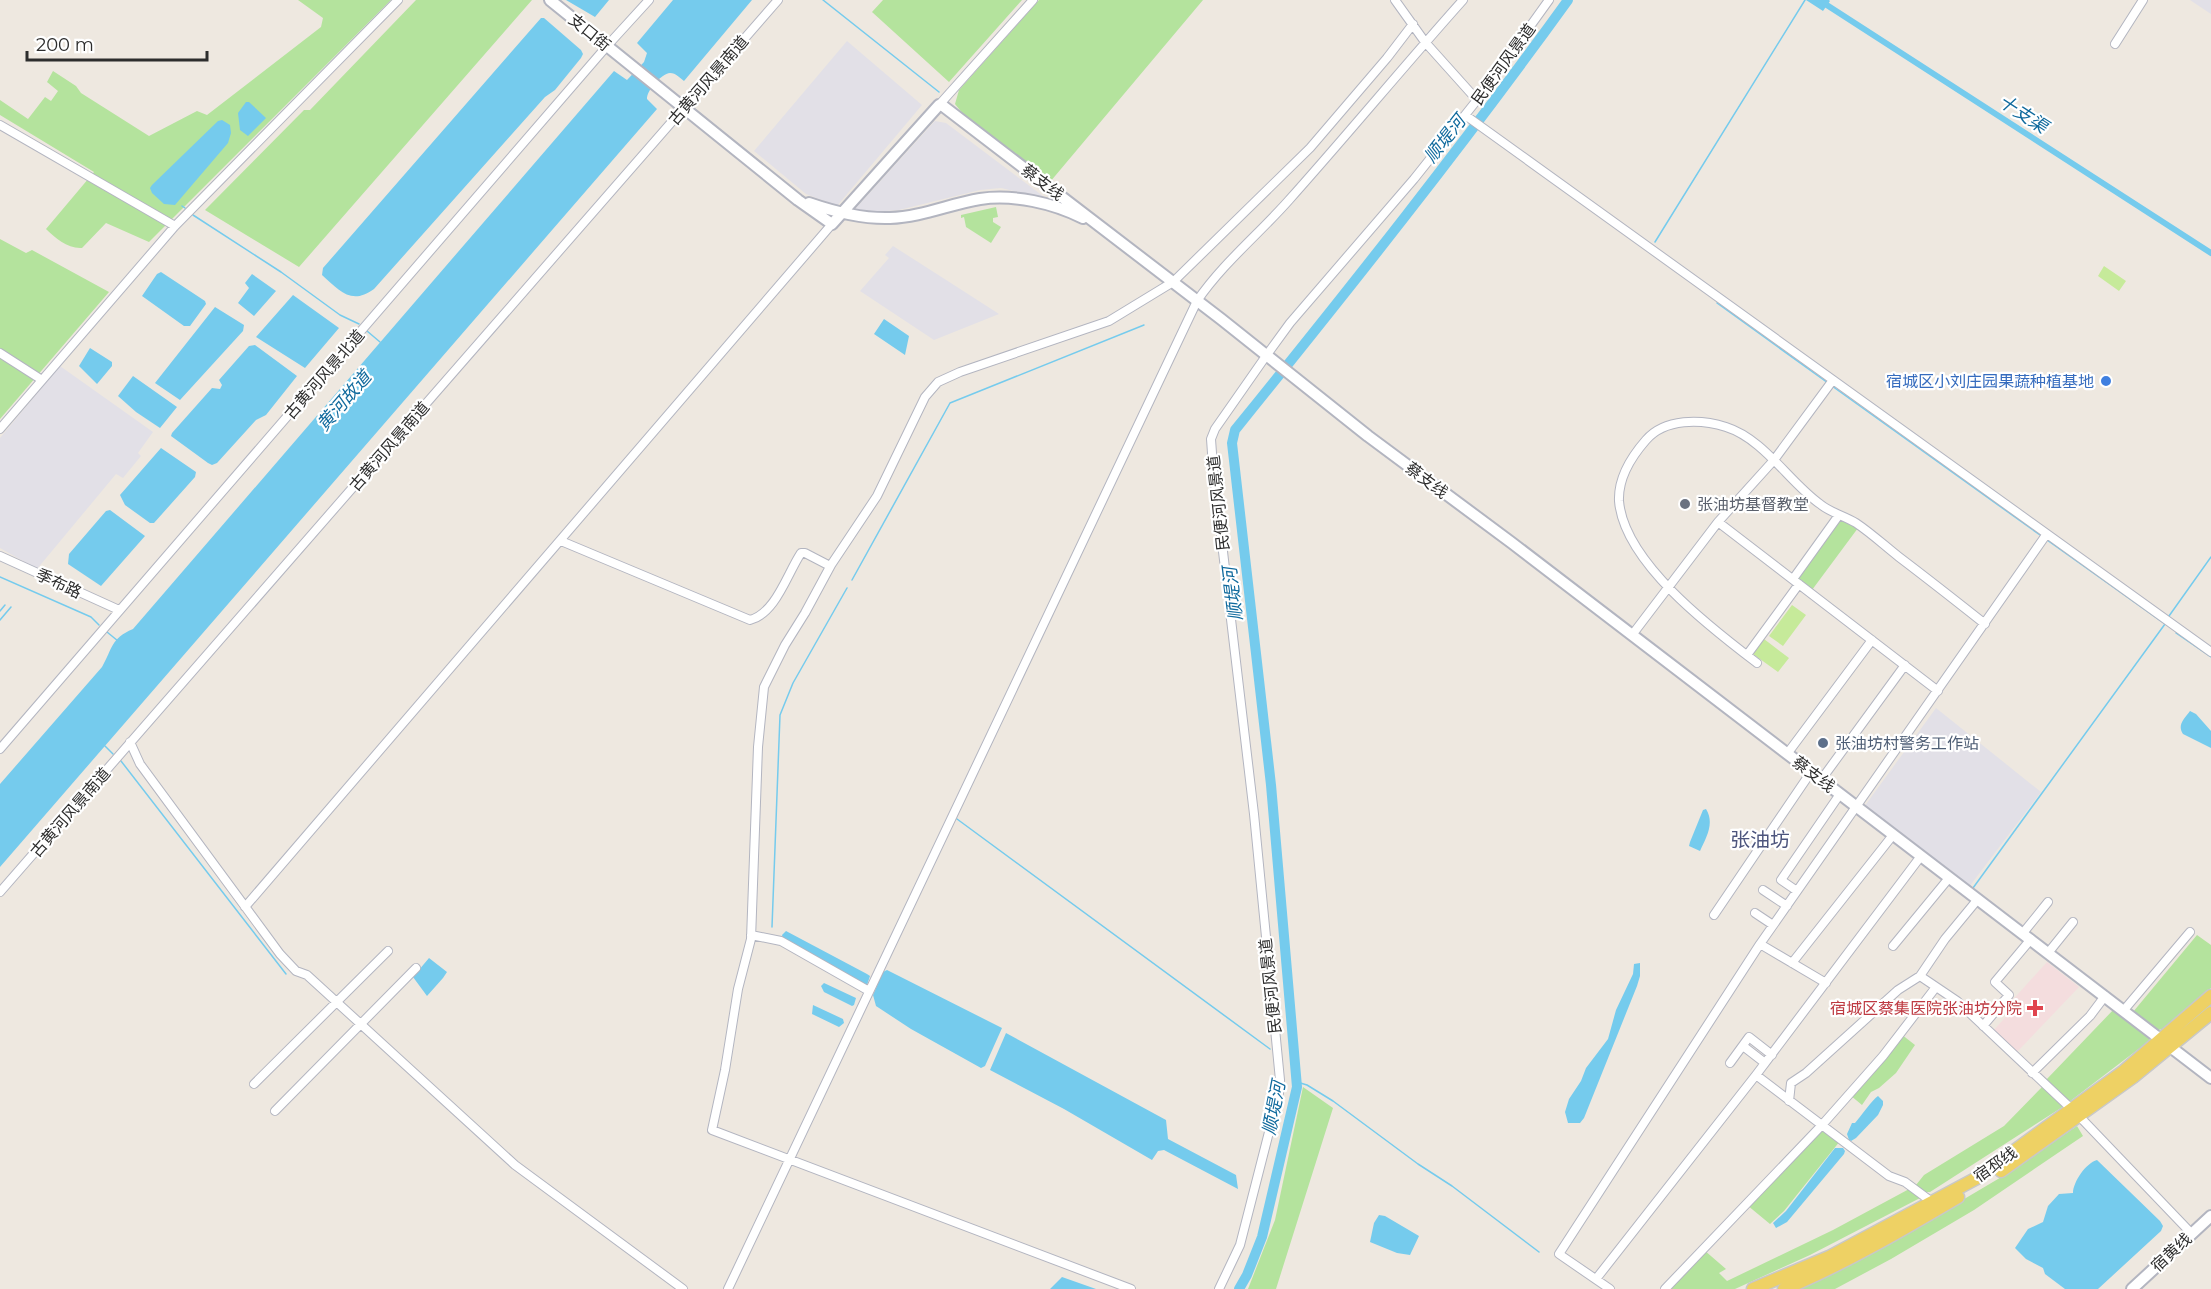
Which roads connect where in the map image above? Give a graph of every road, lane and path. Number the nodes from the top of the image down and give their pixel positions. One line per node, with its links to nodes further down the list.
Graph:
1 (398, 0): 22 (street)
2 (549, 0): 13 (street, 支口街)
3 (649, 0): 13 (street, 古黄河风景北道)
4 (778, 0): 16 (street, 古黄河风景南道)
5 (1032, 0): 15 (street)
6 (1395, 0): 10 (street)
7 (1463, 0): 11 (street)
8 (1549, 0): 14 (street, 民便河风景道)
9 (2143, 0): 12 (street)
10 (1413, 24): 11 (street); 24 (street)
11 (1425, 42): 14 (street); 25 (street)
12 (2115, 44)
13 (607, 46): 16 (street, 支口街); 40 (street, 古黄河风景北道)
14 (1477, 100): 17 (street, 民便河风景道)
15 (939, 105): 20 (street); 23 (street, 蔡支线)
16 (684, 108): 19 (street); 49 (street, 古黄河风景南道)
17 (1467, 117): 27 (street, 民便河风景道); 29 (street)
18 (0, 124): 22 (street)
19 (790, 193): 20 (street); 21 (street)
20 (842, 213): 21 (street); 23 (street)
21 (832, 224): 35 (street)
22 (175, 226): 28 (street)
23 (1104, 229): 24 (street, 蔡支线)
24 (1173, 282): 25 (street, 蔡支线); 37 (street)
25 (1197, 301): 27 (street, 蔡支线); 82 (street)
26 (0, 353): 28 (street)
27 (1266, 356): 42 (street, 蔡支线); 111 (street, 民便河风景道)
28 (42, 380): 30 (street)
29 (1831, 383): 31 (street); 34 (street)
30 (0, 429)
31 (1774, 460): 32 (street); 33 (street); 39 (street)
32 (1839, 515): 38 (street); 41 (street)
33 (1718, 522): 38 (street); 39 (street)
34 (2045, 537): 41 (street); 44 (street)
35 (561, 541): 37 (street); 65 (street)
36 (0, 556): 40 (street, 季布路)
37 (830, 566): 71 (street)
38 (1796, 581): 43 (street); 45 (street)
39 (1668, 586): 42 (street); 45 (street)
40 (119, 610): 50 (street, 古黄河风景北道)
41 (1985, 624): 48 (street)
42 (1632, 635): 51 (street, 蔡支线)
43 (1872, 640): 47 (street); 51 (street)
44 (2211, 652)
45 (1746, 655): 46 (street)
46 (1756, 663)
47 (1905, 666): 48 (street); 53 (street)
48 (1938, 691): 55 (street)
49 (130, 742): 61 (street, 古黄河风景南道); 65 (street)
50 (0, 749)
51 (1787, 754): 52 (street, 蔡支线)
52 (1811, 772): 53 (street, 蔡支线); 67 (street)
53 (1821, 780): 54 (street, 蔡支线)
54 (1840, 794): 55 (street, 蔡支线); 60 (street)
55 (1856, 806): 56 (street, 蔡支线); 60 (street)
56 (1893, 835): 57 (street, 蔡支线); 77 (street)
57 (1921, 856): 58 (street, 蔡支线); 80 (street)
58 (1949, 878): 62 (street, 蔡支线); 74 (street)
59 (1763, 890): 64 (street)
60 (1797, 891): 64 (street)
61 (0, 892)
62 (1978, 899): 72 (street, 蔡支线); 79 (street)
63 (2048, 902): 72 (street)
64 (1787, 906): 69 (street)
65 (244, 907): 85 (street)
66 (1755, 913): 69 (street)
67 (1714, 915)
68 (2073, 922): 76 (street)
69 (1773, 926): 73 (street)
70 (2190, 932): 86 (street)
71 (751, 935): 82 (street); 103 (street)
72 (2027, 936): 76 (street, 蔡支线); 89 (street)
73 (1760, 944): 77 (street); 107 (street)
74 (1893, 946)
75 (388, 951): 85 (street)
76 (2048, 953): 83 (street, 蔡支线)
77 (1792, 963): 80 (street)
78 (416, 968): 88 (street)
79 (1920, 976): 81 (street); 99 (street)
80 (1826, 982): 92 (street)
81 (1936, 987): 89 (street); 102 (street)
82 (869, 991): 103 (street)
83 (2105, 996): 86 (street, 蔡支线); 95 (street)
84 (2211, 996): 90 (main road, 宿邳线)
85 (337, 1002): 88 (street); 98 (street)
86 (2124, 1010): 90 (street, 蔡支线)
87 (2211, 1013): 90 (main road, 宿邳线)
88 (361, 1024): 100 (street); 108 (street)
89 (1983, 1026): 95 (street)
90 (2167, 1042): 97 (street, 蔡支线); 101 (main road, 宿邳线)
91 (1743, 1046): 92 (street); 93 (street); 94 (street)
92 (1772, 1055): 94 (street)
93 (1730, 1063)
94 (1765, 1063): 96 (street)
95 (2032, 1073): 101 (street)
96 (1756, 1075): 99 (street); 107 (street)
97 (2211, 1078)
98 (254, 1084)
99 (1789, 1101): 102 (street)
100 (275, 1111)
101 (2075, 1113): 104 (main road, 宿邳线); 106 (street); 115 (main road, 宿邳线)
102 (1822, 1125): 104 (street); 113 (street)
103 (790, 1159): 109 (street); 110 (street)
104 (1932, 1202): 114 (main road, 宿邳线)
105 (2211, 1216): 106 (street, 宿黄线)
106 (2192, 1234): 116 (street, 宿黄线)
107 (1596, 1279): 112 (street)
108 (683, 1289)
109 (728, 1289)
110 (1131, 1289)
111 (1219, 1289)
112 (1610, 1289)
113 (1665, 1289)
114 (1753, 1289)
115 (1784, 1289)
116 (2132, 1289)

